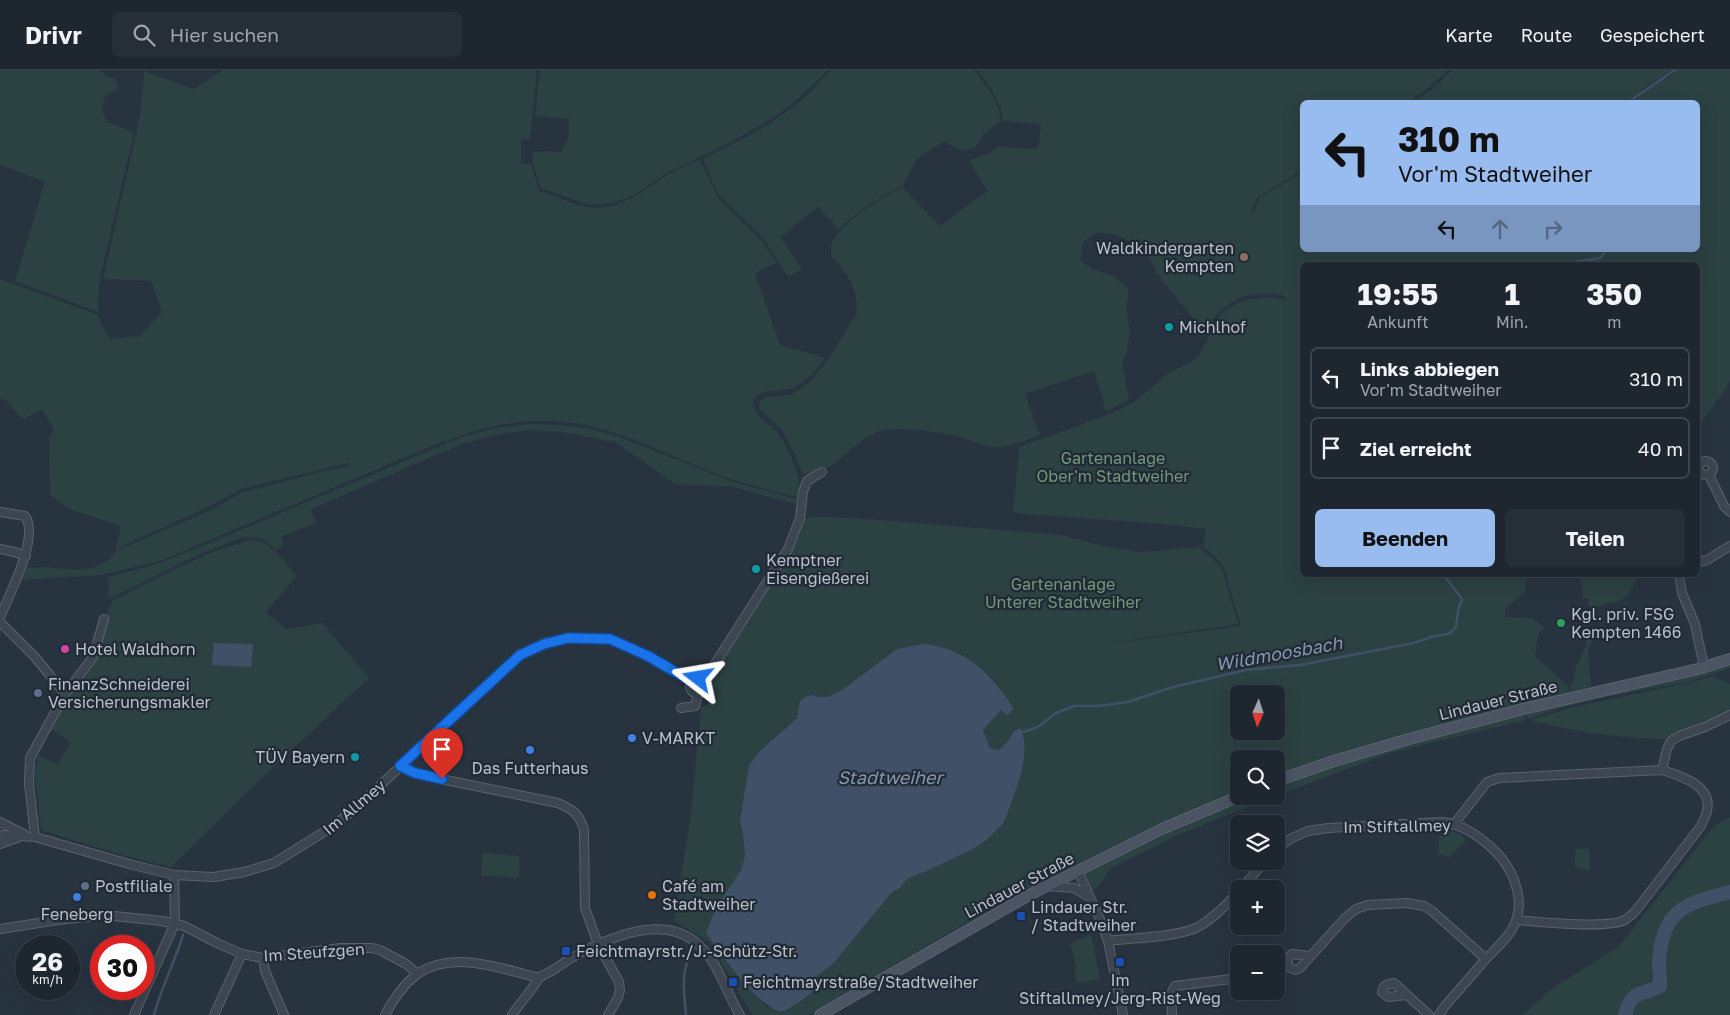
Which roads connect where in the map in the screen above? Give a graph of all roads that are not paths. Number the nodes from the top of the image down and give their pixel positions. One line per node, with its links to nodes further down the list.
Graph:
1 (822, 472): 16 (street)
2 (1708, 475): 4 (street)
3 (0, 512): 7 (street)
4 (1730, 512)
5 (1730, 546): 8 (street)
6 (0, 549): 7 (street)
7 (26, 556): 10 (street)
8 (1700, 562)
9 (1679, 577): 14 (street)
10 (0, 617)
11 (104, 619): 17 (street)
12 (0, 622): 17 (street)
13 (1730, 659): 14 (main road, Lindauer Straße)
14 (1704, 667): 23 (main road, Lindauer Straße)
15 (691, 681): 16 (street); 18 (street); 21 (street, Im Allmey)
16 (704, 681): 18 (street)
17 (65, 694): 28 (street)
18 (698, 694): 19 (street)
19 (682, 708)
20 (1730, 715): 22 (street)
21 (400, 766): 33 (street, Im Allmey); 42 (street)
22 (1662, 770): 26 (street); 38 (street)
23 (1285, 778)
24 (1230, 800): 32 (main road, Lindauer Straße)
25 (0, 822): 28 (street, Im Allmey)
26 (1455, 823): 29 (street, Im Stiftallmey); 38 (street, Im Stiftallmey)
27 (0, 835): 28 (street, Im Allmey)
28 (31, 836): 30 (street); 33 (street, Im Allmey)
29 (1285, 843)
30 (0, 844)
31 (1257, 870): 34 (street)
32 (1078, 871): 35 (main road, Lindauer Straße); 36 (street)
33 (174, 875): 39 (street)
34 (1249, 880)
35 (1047, 886): 36 (street); 58 (main road, Lindauer Straße)
36 (1090, 898): 41 (street)
37 (1230, 900): 41 (street)
38 (1516, 920): 46 (street, Im Stiftallmey)
39 (175, 923): 40 (street, Im Steufzgen); 43 (street, Im Steufzgen); 51 (street)
40 (0, 929)
41 (1108, 941): 59 (street)
42 (598, 944): 48 (street); 56 (street); 57 (street)
43 (242, 954): 45 (street, Im Steufzgen); 52 (street)
44 (1309, 956): 46 (street)
45 (263, 958): 47 (street, Im Steufzgen); 53 (street)
46 (1486, 960): 62 (street, Im Stiftallmey)
47 (418, 974): 48 (street); 54 (street)
48 (539, 978): 55 (street)
49 (1230, 979): 60 (street)
50 (1406, 995): 61 (street)
51 (134, 1015)
52 (214, 1015)
53 (284, 1015)
54 (384, 1015)
55 (512, 1015)
56 (608, 1015)
57 (740, 1015)
58 (820, 1015)
59 (1123, 1015)
60 (1172, 1015)
61 (1429, 1015)
62 (1439, 1015)

